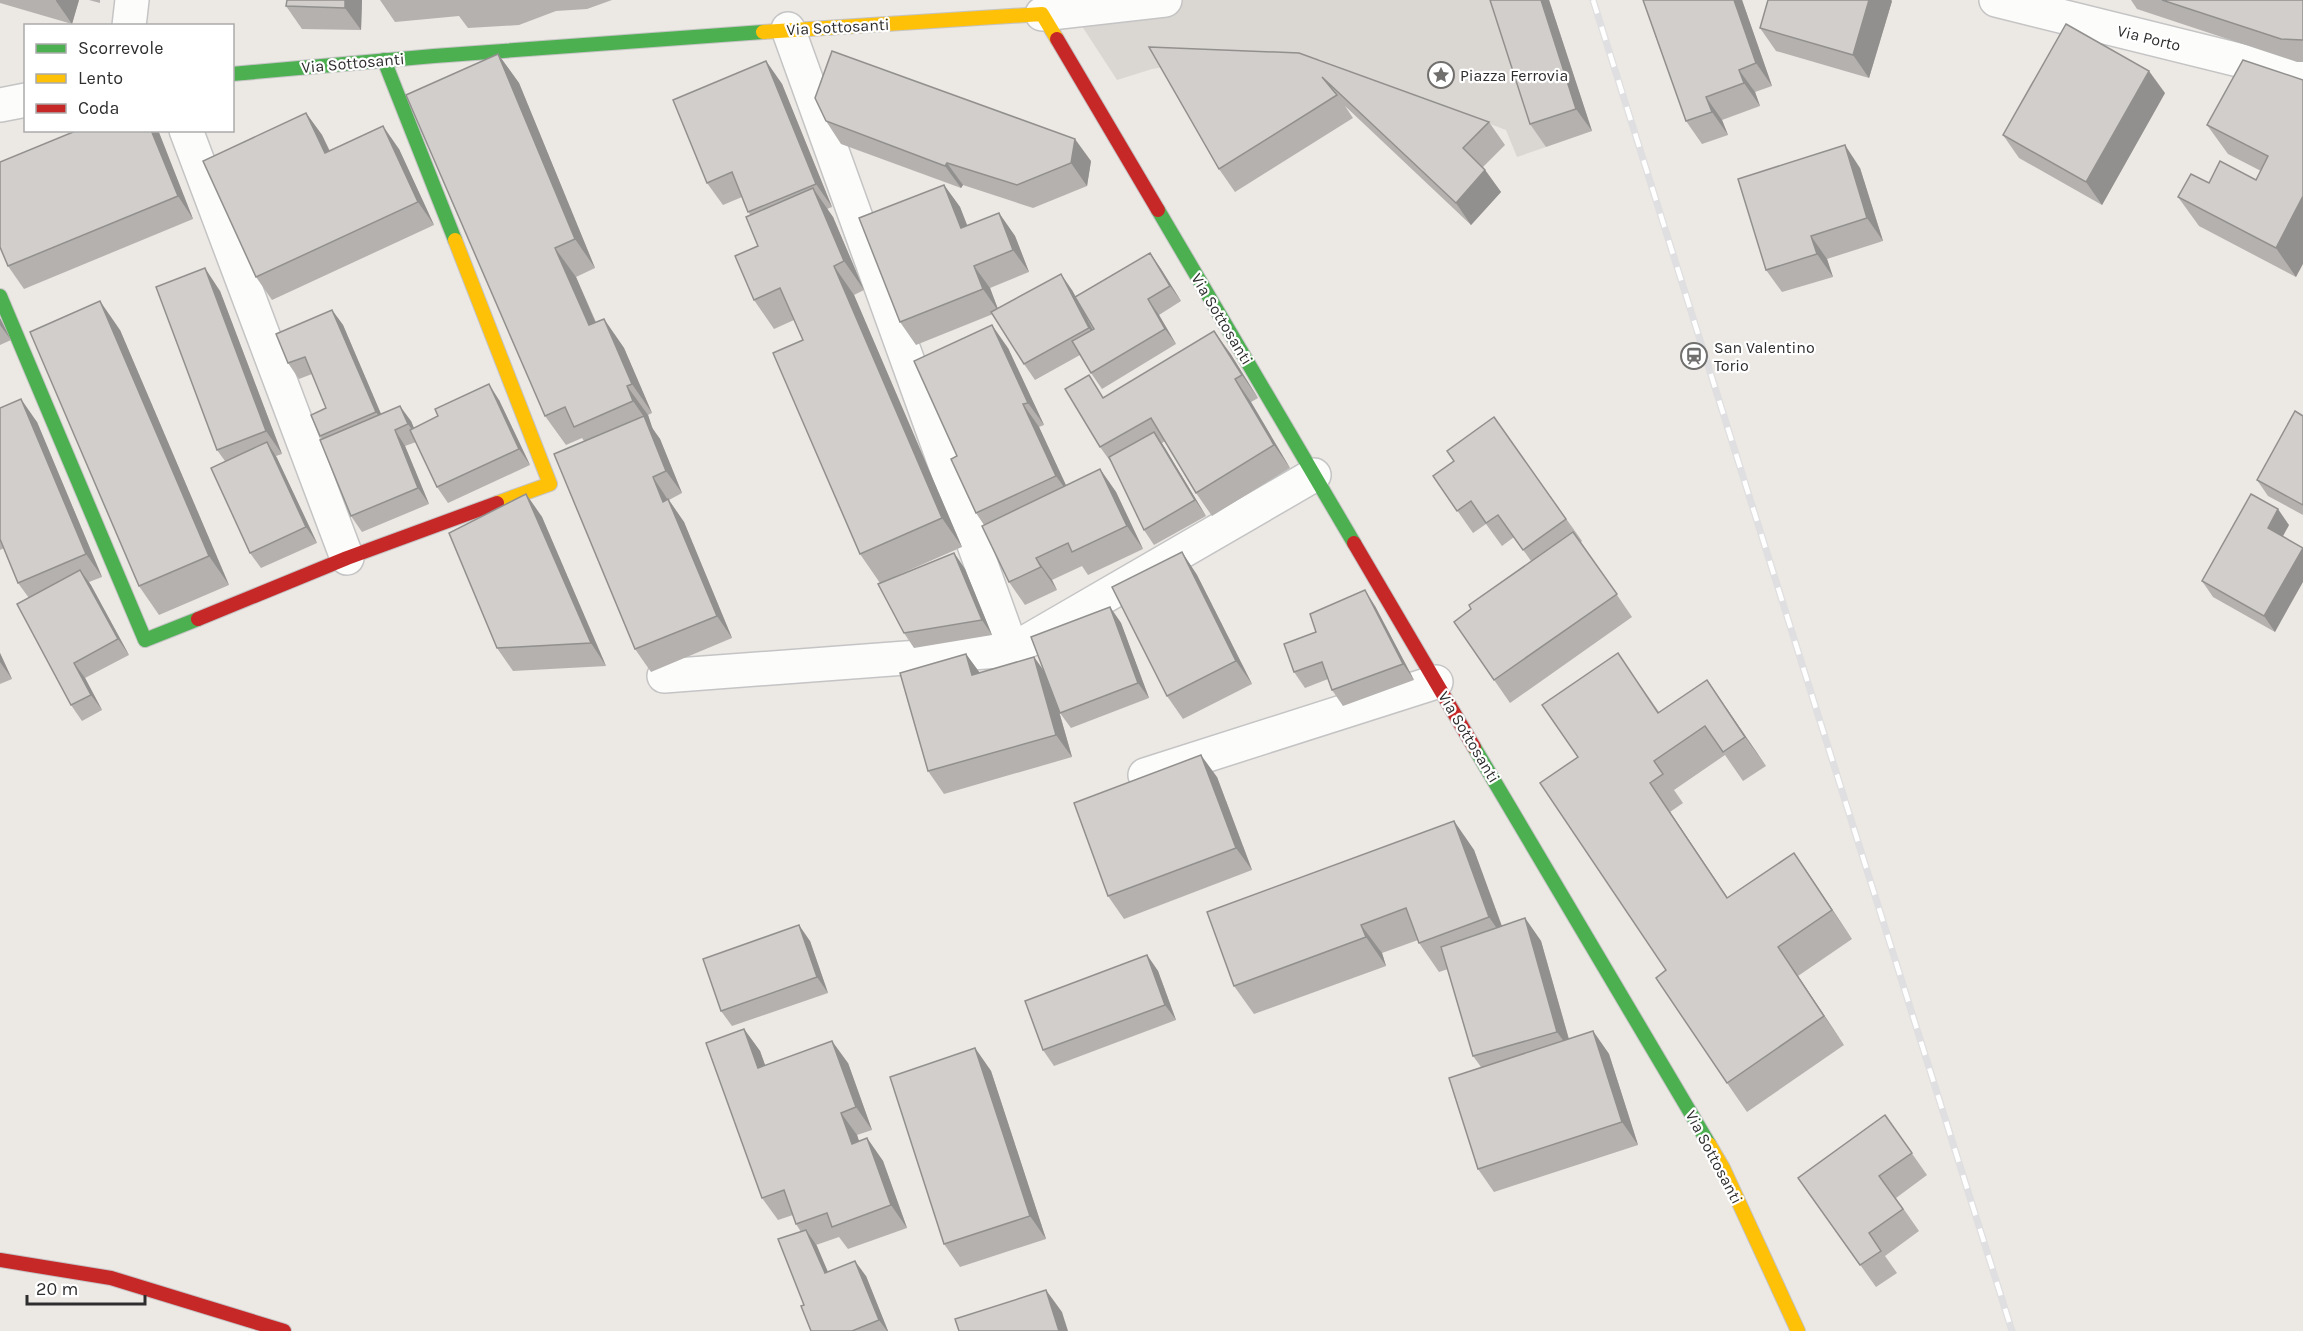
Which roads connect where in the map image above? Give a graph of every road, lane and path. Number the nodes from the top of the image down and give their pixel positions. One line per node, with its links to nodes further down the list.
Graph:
1 (132, 0): 5 (street)
2 (1165, 0): 4 (street)
3 (1996, 0): 9 (street, Via Porto)
4 (1042, 14): 6 (street, Via Sottosanti); 14 (street, Via Sottosanti)
5 (129, 24)
6 (788, 29): 7 (street, Via Sottosanti); 16 (street)
7 (384, 60): 8 (street, Via Sottosanti); 15 (street)
8 (234, 74)
9 (2303, 76)
10 (24, 100): 11 (street)
11 (0, 105)
12 (187, 132): 15 (street)
13 (0, 296): 15 (street)
14 (1314, 475): 16 (street); 18 (street, Via Sottosanti)
15 (346, 558)
16 (1012, 650): 17 (street)
17 (664, 676)
18 (1436, 682): 19 (street); 22 (street, Via Sottosanti)
19 (1144, 775)
20 (0, 1260): 21 (street)
21 (285, 1331)
22 (1797, 1331)

